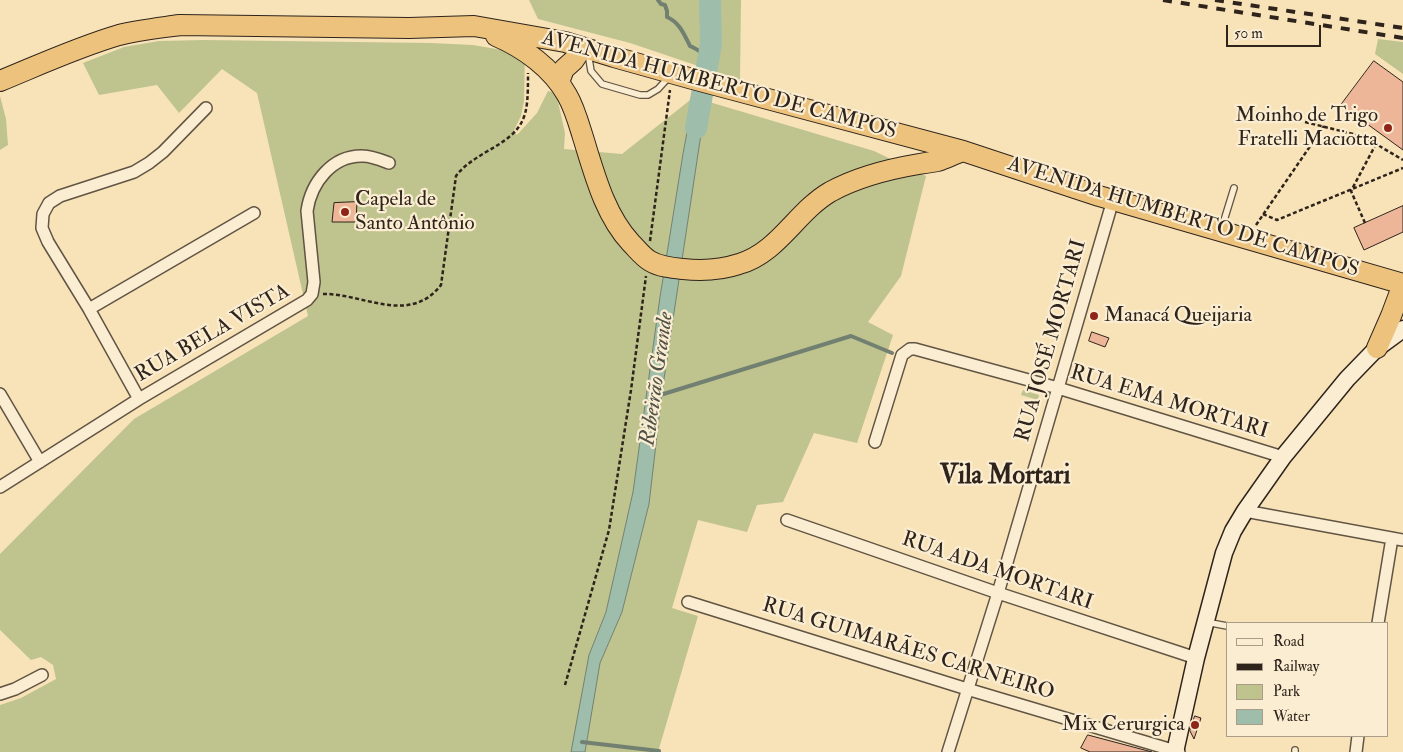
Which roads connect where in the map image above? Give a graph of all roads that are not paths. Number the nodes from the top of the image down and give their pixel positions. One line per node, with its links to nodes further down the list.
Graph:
1 (474, 26): 2 (highway, AVENIDA HUMBERTO DE CAMPOS); 3 (highway, AVENIDA HUMBERTO DE CAMPOS); 6 (highway, AVENIDA HUMBERTO DE CAMPOS)
2 (585, 48): 4 (highway, AVENIDA HUMBERTO DE CAMPOS); 4 (lane); 6 (highway)
3 (66, 54): 5 (highway, AVENIDA HUMBERTO DE CAMPOS); 7 (highway, AVENIDA HUMBERTO DE CAMPOS)
4 (681, 76): 9 (highway, AVENIDA HUMBERTO DE CAMPOS)
5 (0, 82)
6 (559, 82): 9 (highway, AVENIDA HUMBERTO DE CAMPOS)
7 (0, 90)
8 (206, 108): 16 (street)
9 (963, 152): 12 (highway, AVENIDA HUMBERTO DE CAMPOS)
10 (389, 163): 21 (street, RUA BELA VISTA)
11 (1234, 188): 14 (lane)
12 (1113, 200): 14 (highway, AVENIDA HUMBERTO DE CAMPOS); 19 (street, RUA JOSÉ MORTARI)
13 (254, 213): 16 (street)
14 (1221, 232): 15 (highway, AVENIDA HUMBERTO DE CAMPOS)
15 (1403, 284): 18 (highway)
16 (88, 310): 21 (street)
17 (1403, 329): 18 (street)
18 (1377, 348): 23 (street)
19 (1058, 388): 22 (street, RUA EMA MORTARI); 23 (street, RUA EMA MORTARI); 29 (street, RUA JOSÉ MORTARI)
20 (0, 394): 24 (street)
21 (139, 398): 24 (street, RUA BELA VISTA)
22 (875, 442)
23 (1283, 457): 26 (street)
24 (40, 462): 25 (street, RUA BELA VISTA)
25 (0, 487)
26 (1245, 511): 28 (street); 31 (street)
27 (787, 520): 29 (street, RUA ADA MORTARI)
28 (1398, 539): 32 (street)
29 (998, 593): 34 (street, RUA ADA MORTARI); 36 (street, RUA JOSÉ MORTARI)
30 (688, 602): 36 (street, RUA GUIMARÃES CARNEIRO)
31 (1206, 622): 33 (lane); 34 (street)
32 (1378, 622)
33 (1226, 626)
34 (1196, 658): 40 (street)
35 (42, 675): 37 (street)
36 (967, 689): 39 (street, RUA JOSÉ MORTARI); 40 (street, RUA GUIMARÃES CARNEIRO)
37 (0, 694)
38 (1358, 737): 41 (street)
39 (948, 752)
40 (1177, 752)
41 (1356, 752)

